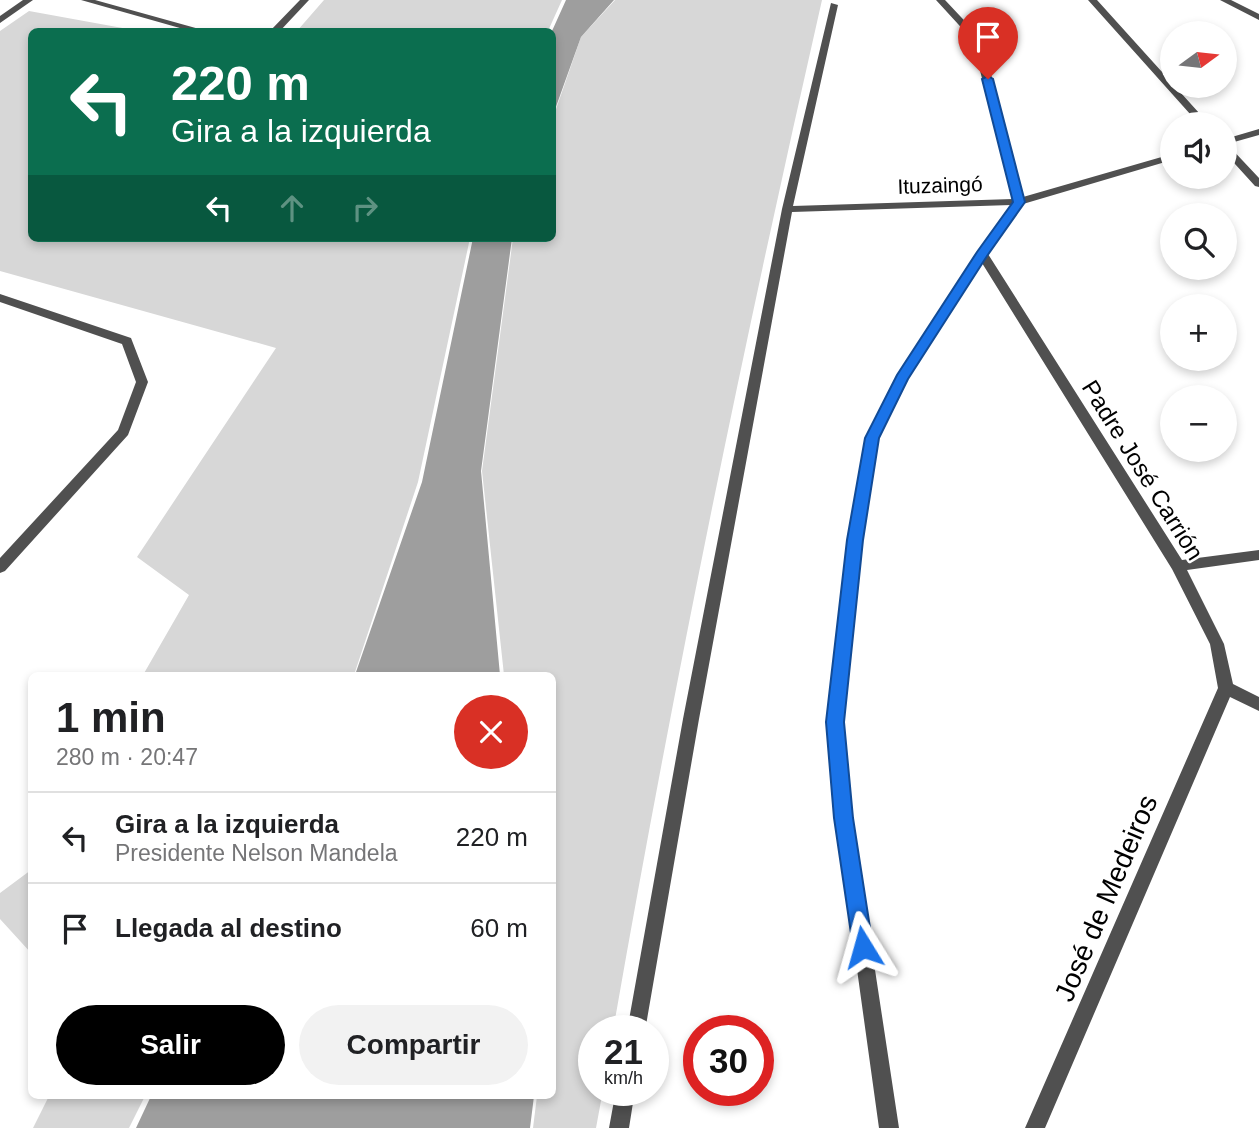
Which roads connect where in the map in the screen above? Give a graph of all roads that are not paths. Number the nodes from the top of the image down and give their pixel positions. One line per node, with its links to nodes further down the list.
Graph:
1 (15, 0): 7 (street)
2 (85, 0): 11 (street)
3 (304, 0): 12 (street)
4 (940, 0): 19 (street)
5 (1092, 0): 13 (street)
6 (1224, 0): 9 (street)
7 (27, 1): 10 (street)
8 (834, 5): 20 (street)
9 (1259, 17)
10 (0, 20)
11 (191, 28)
12 (277, 28)
13 (1193, 112)
14 (1259, 132): 15 (street)
15 (1237, 140)
16 (1237, 159): 18 (street)
17 (1160, 161): 19 (street, Ituzaingó)
18 (1259, 184)
19 (1019, 202): 20 (street, Ituzaingó); 21 (street)
20 (787, 209): 28 (street)
21 (982, 254): 24 (street, Padre José Carrión); 31 (street)
22 (0, 298): 25 (street)
23 (1259, 555): 24 (street)
24 (1178, 566): 26 (street, Padre José Carrión)
25 (0, 567)
26 (1226, 688): 27 (street); 32 (street, José de Medeiros)
27 (1259, 704)
28 (639, 1015)
29 (623, 1106): 30 (street)
30 (619, 1128)
31 (889, 1128)
32 (1035, 1128)

